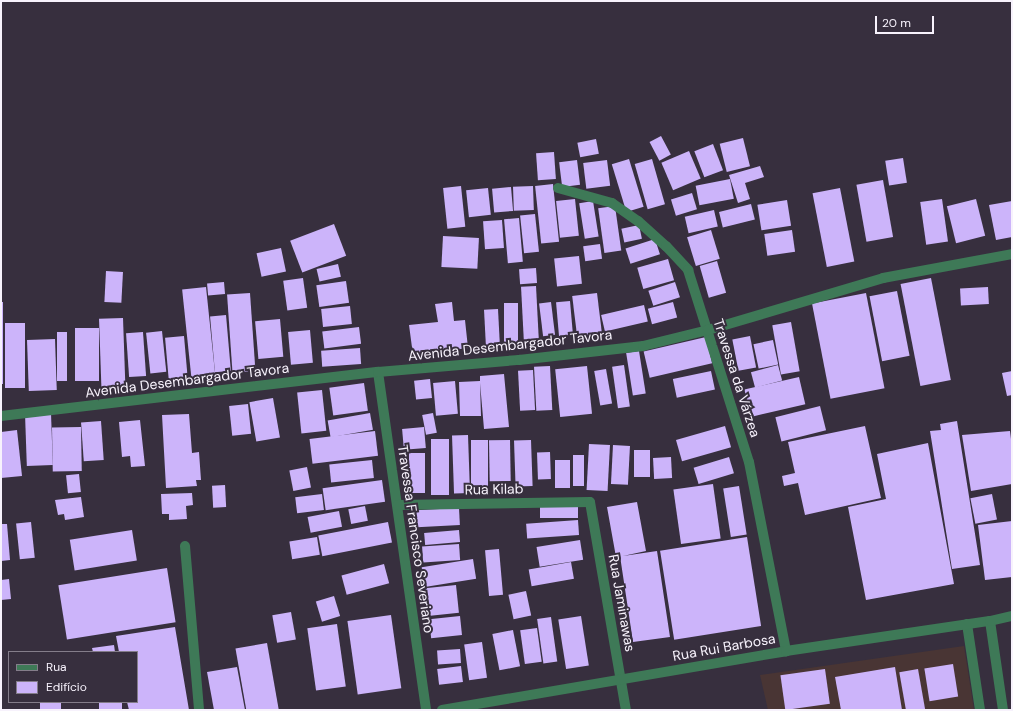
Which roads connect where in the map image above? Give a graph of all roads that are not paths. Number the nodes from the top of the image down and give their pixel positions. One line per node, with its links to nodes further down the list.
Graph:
1 (558, 188): 3 (street, Travessa da Várzea)
2 (1012, 254): 3 (street, Avenida Desembargador Tavora)
3 (708, 330): 4 (street, Avenida Desembargador Tavora); 12 (street, Travessa da Várzea)
4 (378, 372): 5 (street, Avenida Desembargador Tavora); 7 (street, Travessa Francisco Severiano)
5 (1, 416)
6 (590, 502): 7 (street, Rua Kilab); 13 (street, Rua Jaminawas)
7 (398, 505): 15 (street, Travessa Francisco Severiano)
8 (185, 546): 14 (street)
9 (1012, 616): 10 (street, Rua Rui Barbosa)
10 (990, 621): 11 (street, Rua Rui Barbosa); 19 (street)
11 (967, 624): 12 (street, Rua Rui Barbosa); 18 (street)
12 (786, 651): 13 (street, Rua Rui Barbosa)
13 (621, 680): 16 (street, Rua Rui Barbosa); 17 (street, Rua Jaminawas)
14 (199, 710)
15 (426, 710)
16 (442, 710)
17 (626, 710)
18 (980, 710)
19 (1003, 710)

